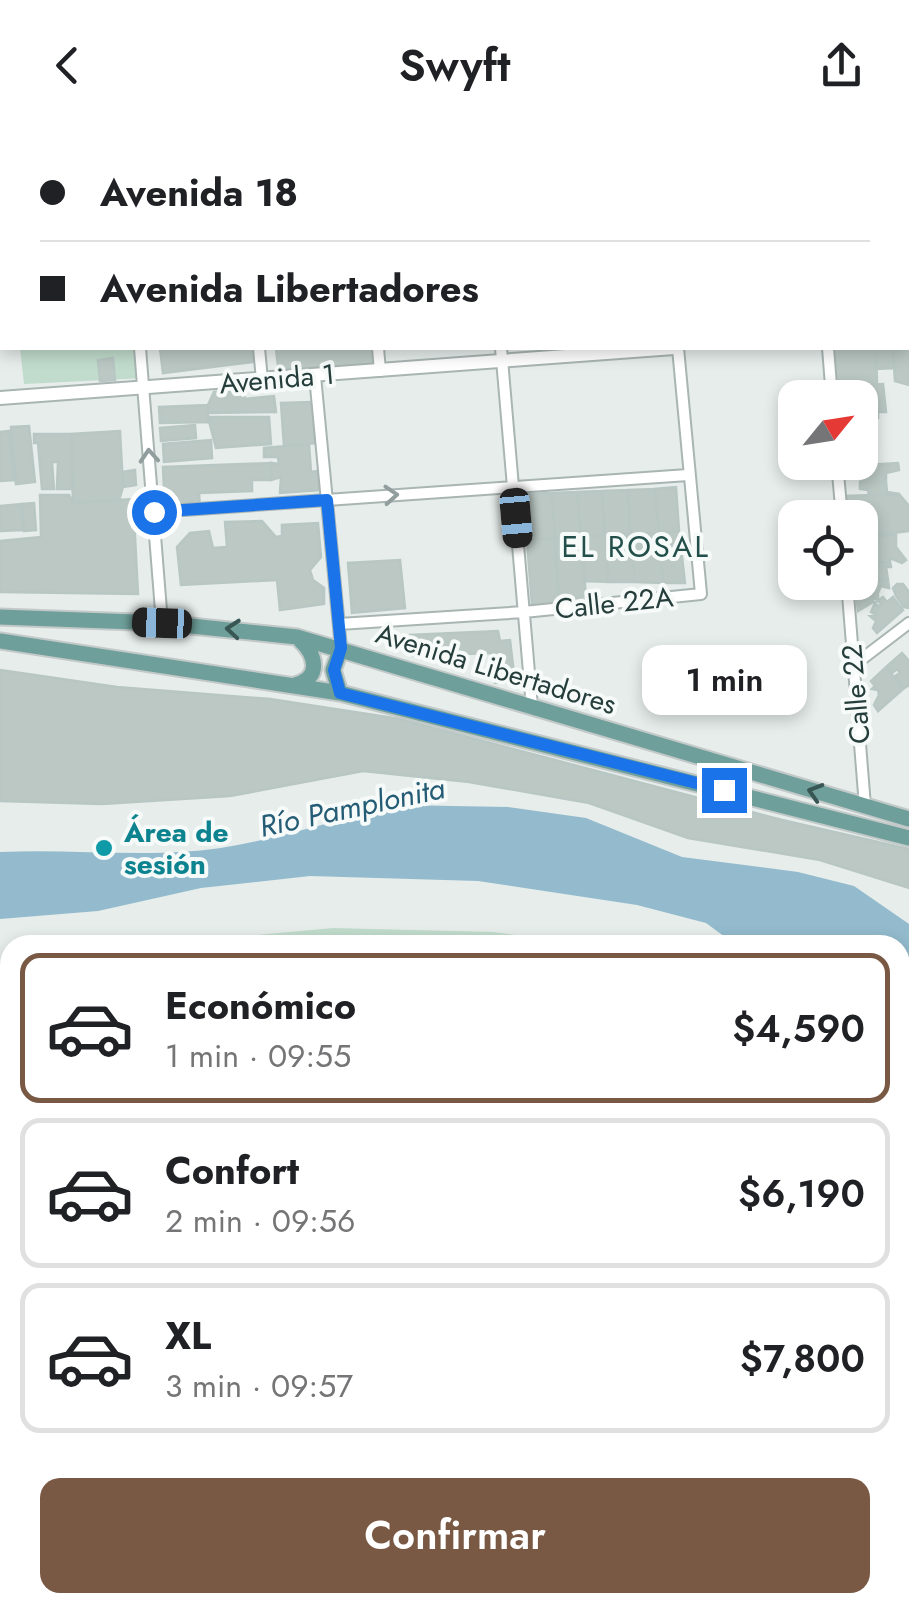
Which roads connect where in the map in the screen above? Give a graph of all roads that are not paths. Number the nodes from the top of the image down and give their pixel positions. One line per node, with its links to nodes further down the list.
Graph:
1 (140, 350): 12 (street)
2 (259, 350): 10 (street)
3 (378, 350): 8 (street)
4 (618, 350): 7 (street, Avenida 1)
5 (676, 350): 14 (street, Calle 22A)
6 (828, 350): 11 (street)
7 (502, 354): 8 (street, Avenida 1); 15 (street)
8 (380, 371): 9 (street, Avenida 1)
9 (315, 376): 10 (street, Avenida 1); 16 (street)
10 (262, 380): 12 (street, Avenida 1)
11 (831, 380)
12 (144, 390): 13 (street, Avenida 1); 17 (street, one-way to 12)
13 (0, 398)
14 (688, 475): 15 (street); 19 (street, Calle 22A)
15 (513, 487): 16 (street, one-way to 15); 19 (street)
16 (327, 500): 17 (street); 23 (street)
17 (154, 512): 21 (street)
18 (848, 600): 27 (street, Calle 22)
19 (524, 612): 23 (street, Calle 22A); 30 (street)
20 (0, 617): 21 (main road, Avenida Libertadores)
21 (162, 623): 24 (main road, Avenida Libertadores, one-way to 21)
22 (909, 623): 27 (street)
23 (339, 624): 26 (street)
24 (297, 637): 26 (main road, Avenida Libertadores); 28 (main road)
25 (0, 641): 28 (main road, Avenida Libertadores)
26 (341, 648): 29 (main road); 30 (main road, Avenida Libertadores)
27 (854, 666): 31 (street, Calle 22)
28 (291, 686): 29 (main road, Avenida Libertadores)
29 (340, 693): 33 (main road, Avenida Libertadores)
30 (532, 707): 31 (main road, Avenida Libertadores, one-way to 30)
31 (865, 806): 32 (main road, Avenida Libertadores)
32 (909, 818)
33 (909, 838)

